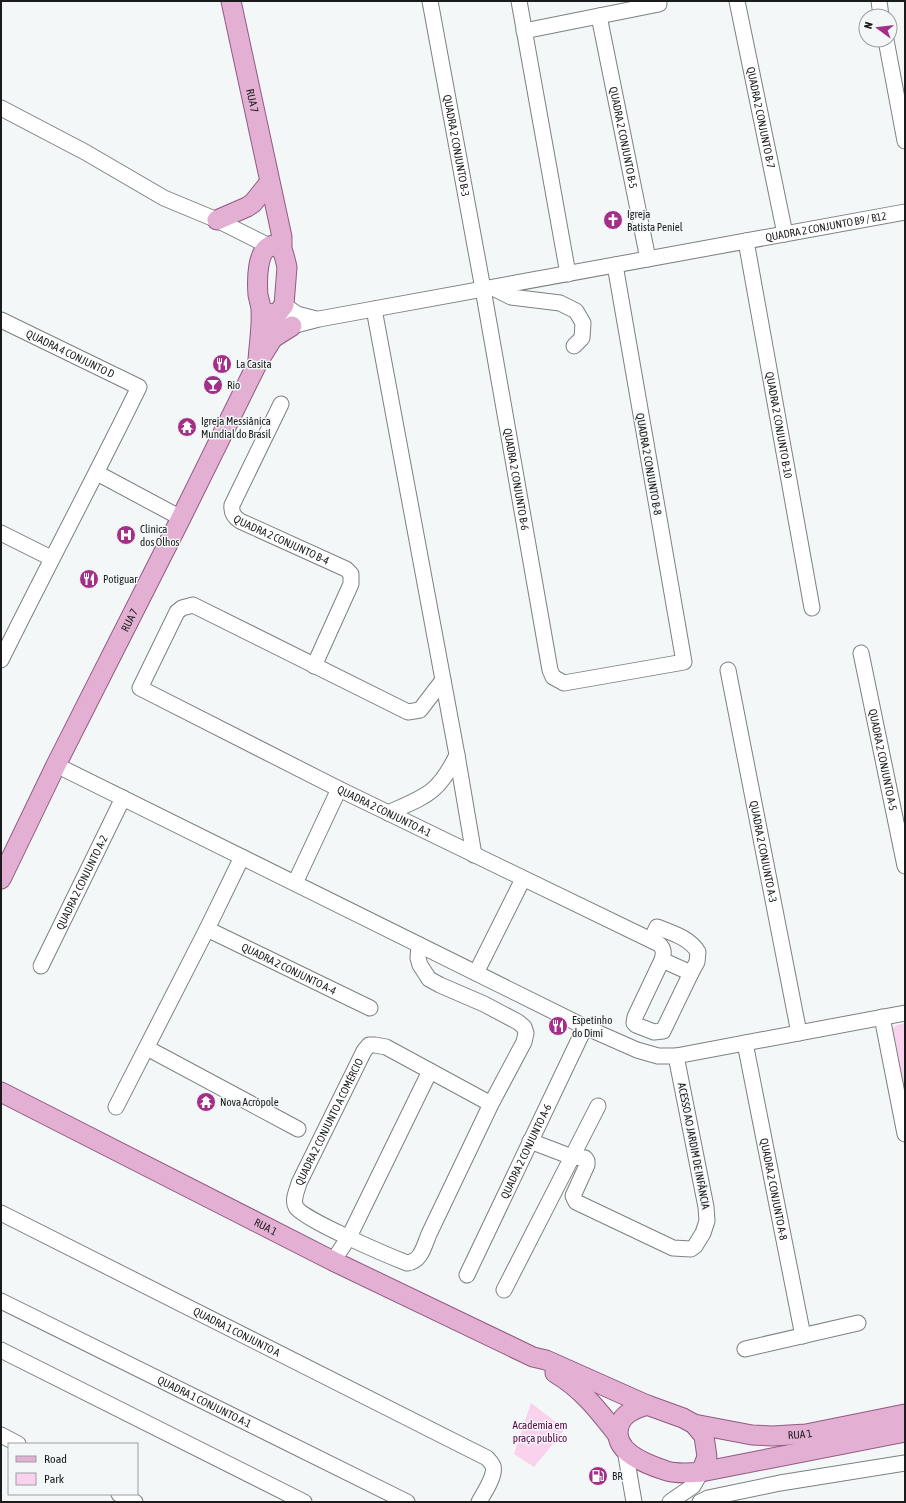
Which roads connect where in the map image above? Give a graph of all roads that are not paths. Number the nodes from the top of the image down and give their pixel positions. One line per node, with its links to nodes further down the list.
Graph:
1 (231, 1): 11 (main road, RUA 7)
2 (430, 1): 20 (street, QUADRA 2 CONJUNTO B-3)
3 (519, 1): 7 (street)
4 (737, 1): 14 (street, QUADRA 2 CONJUNTO B-7)
5 (659, 4): 6 (street)
6 (599, 16): 7 (street); 17 (street, QUADRA 2 CONJUNTO B-5)
7 (524, 31): 19 (street)
8 (888, 48): 10 (street)
9 (1, 108): 13 (street)
10 (905, 141)
11 (272, 192): 13 (main road); 16 (main road, RUA 7)
12 (905, 212): 14 (street, QUADRA 2 CONJUNTO B9 / B12)
13 (217, 220): 16 (street)
14 (785, 234): 15 (street, QUADRA 2 CONJUNTO B9 / B12)
15 (746, 241): 17 (street, QUADRA 2 CONJUNTO B9 / B12); 34 (street, QUADRA 2 CONJUNTO B-10)
16 (270, 250): 22 (main road); 22 (main road)
17 (648, 259): 18 (street, QUADRA 2 CONJUNTO B9 / B12)
18 (615, 265): 19 (street, QUADRA 2 CONJUNTO B9 / B12); 38 (street, QUADRA 2 CONJUNTO B-8)
19 (568, 274): 20 (street, QUADRA 2 CONJUNTO B9 / B12)
20 (488, 288): 21 (street, QUADRA 2 CONJUNTO B9 / B12); 27 (street); 38 (street, QUADRA 2 CONJUNTO B-6)
21 (374, 309): 23 (street, QUADRA 2 CONJUNTO B9 / B12); 40 (street)
22 (274, 311): 23 (street); 25 (street); 26 (main road, RUA 7); 28 (main road, RUA 7)
23 (319, 319): 25 (street, QUADRA 2 CONJUNTO B9 / B12)
24 (1, 320): 30 (street, QUADRA 4 CONJUNTO D)
25 (292, 326): 26 (main road)
26 (273, 338): 28 (main road, RUA 7)
27 (574, 346)
28 (258, 362): 31 (main road, RUA 7)
29 (281, 404): 37 (street, QUADRA 2 CONJUNTO B-4)
30 (96, 473): 31 (street); 33 (street)
31 (181, 518): 42 (main road, RUA 7)
32 (1, 533): 33 (street)
33 (51, 558): 36 (street)
34 (812, 608)
35 (861, 653): 49 (street, QUADRA 2 CONJUNTO A-5)
36 (1, 660)
37 (314, 666): 40 (street); 43 (street)
38 (550, 670)
39 (728, 670): 64 (street, QUADRA 2 CONJUNTO A-3)
40 (443, 680): 41 (street)
41 (457, 755): 45 (street); 46 (street)
42 (56, 765): 44 (street); 48 (main road, RUA 7)
43 (339, 789): 45 (street, QUADRA 2 CONJUNTO A-1); 52 (street, QUADRA 2 CONJUNTO A-1)
44 (123, 798): 47 (street); 57 (street, QUADRA 2 CONJUNTO A-2)
45 (388, 813): 46 (street, QUADRA 2 CONJUNTO A-1)
46 (474, 854): 51 (street, QUADRA 2 CONJUNTO A-1)
47 (242, 857): 52 (street); 53 (street)
48 (5, 860): 50 (main road, RUA 7)
49 (905, 866)
50 (1, 879)
51 (523, 879): 54 (street, QUADRA 2 CONJUNTO A-1); 58 (street)
52 (295, 883): 55 (street)
53 (207, 929): 60 (street, QUADRA 2 CONJUNTO A-4); 66 (street)
54 (651, 940): 56 (street); 59 (street)
55 (419, 945): 58 (street); 70 (street, QUADRA 2 CONJUNTO A COMÉRCIO)
56 (662, 960): 59 (street); 59 (street)
57 (41, 966)
58 (476, 973): 63 (street)
59 (691, 973)
60 (370, 1008)
61 (905, 1013): 62 (street)
62 (882, 1017): 64 (street); 74 (street)
63 (585, 1027): 67 (street); 75 (street, QUADRA 2 CONJUNTO A-6)
64 (799, 1033): 65 (street)
65 (745, 1043): 67 (street); 84 (street, QUADRA 2 CONJUNTO A-8)
66 (147, 1048): 72 (street); 73 (street)
67 (676, 1056): 76 (street, ACESSO AO JARDIM DE INFÂNCIA)
68 (430, 1071): 70 (street, QUADRA 2 CONJUNTO A COMÉRCIO); 78 (street); 78 (street, QUADRA 2 CONJUNTO A COMÉRCIO)
69 (1, 1092): 79 (main road, RUA 1)
70 (491, 1104): 78 (street, QUADRA 2 CONJUNTO A COMÉRCIO)
71 (598, 1106): 76 (street)
72 (116, 1107)
73 (298, 1129)
74 (905, 1134)
75 (530, 1141): 76 (street); 80 (street, QUADRA 2 CONJUNTO A-6)
76 (572, 1157): 81 (street)
77 (1, 1213): 101 (street, QUADRA 1 CONJUNTO A)
78 (349, 1237): 79 (street)
79 (333, 1261): 87 (main road, RUA 1)
80 (467, 1275)
81 (504, 1290)
82 (1, 1301): 100 (street, QUADRA 1 CONJUNTO A-1)
83 (858, 1323): 84 (street)
84 (803, 1336): 85 (street)
85 (745, 1349)
86 (1, 1350): 99 (street)
87 (533, 1357): 88 (main road); 93 (main road)
88 (647, 1405): 90 (main road); 93 (main road)
89 (905, 1414): 90 (main road, RUA 1)
90 (694, 1424): 96 (main road)
91 (905, 1432): 96 (main road, RUA 1)
92 (1, 1435): 94 (street)
93 (621, 1442): 96 (main road); 102 (street)
94 (16, 1443)
95 (905, 1463): 104 (street)
96 (701, 1472): 103 (street)
97 (121, 1495): 98 (street)
98 (135, 1502)
99 (304, 1502)
100 (407, 1502)
101 (479, 1502)
102 (634, 1502)
103 (670, 1502)
104 (700, 1502)

